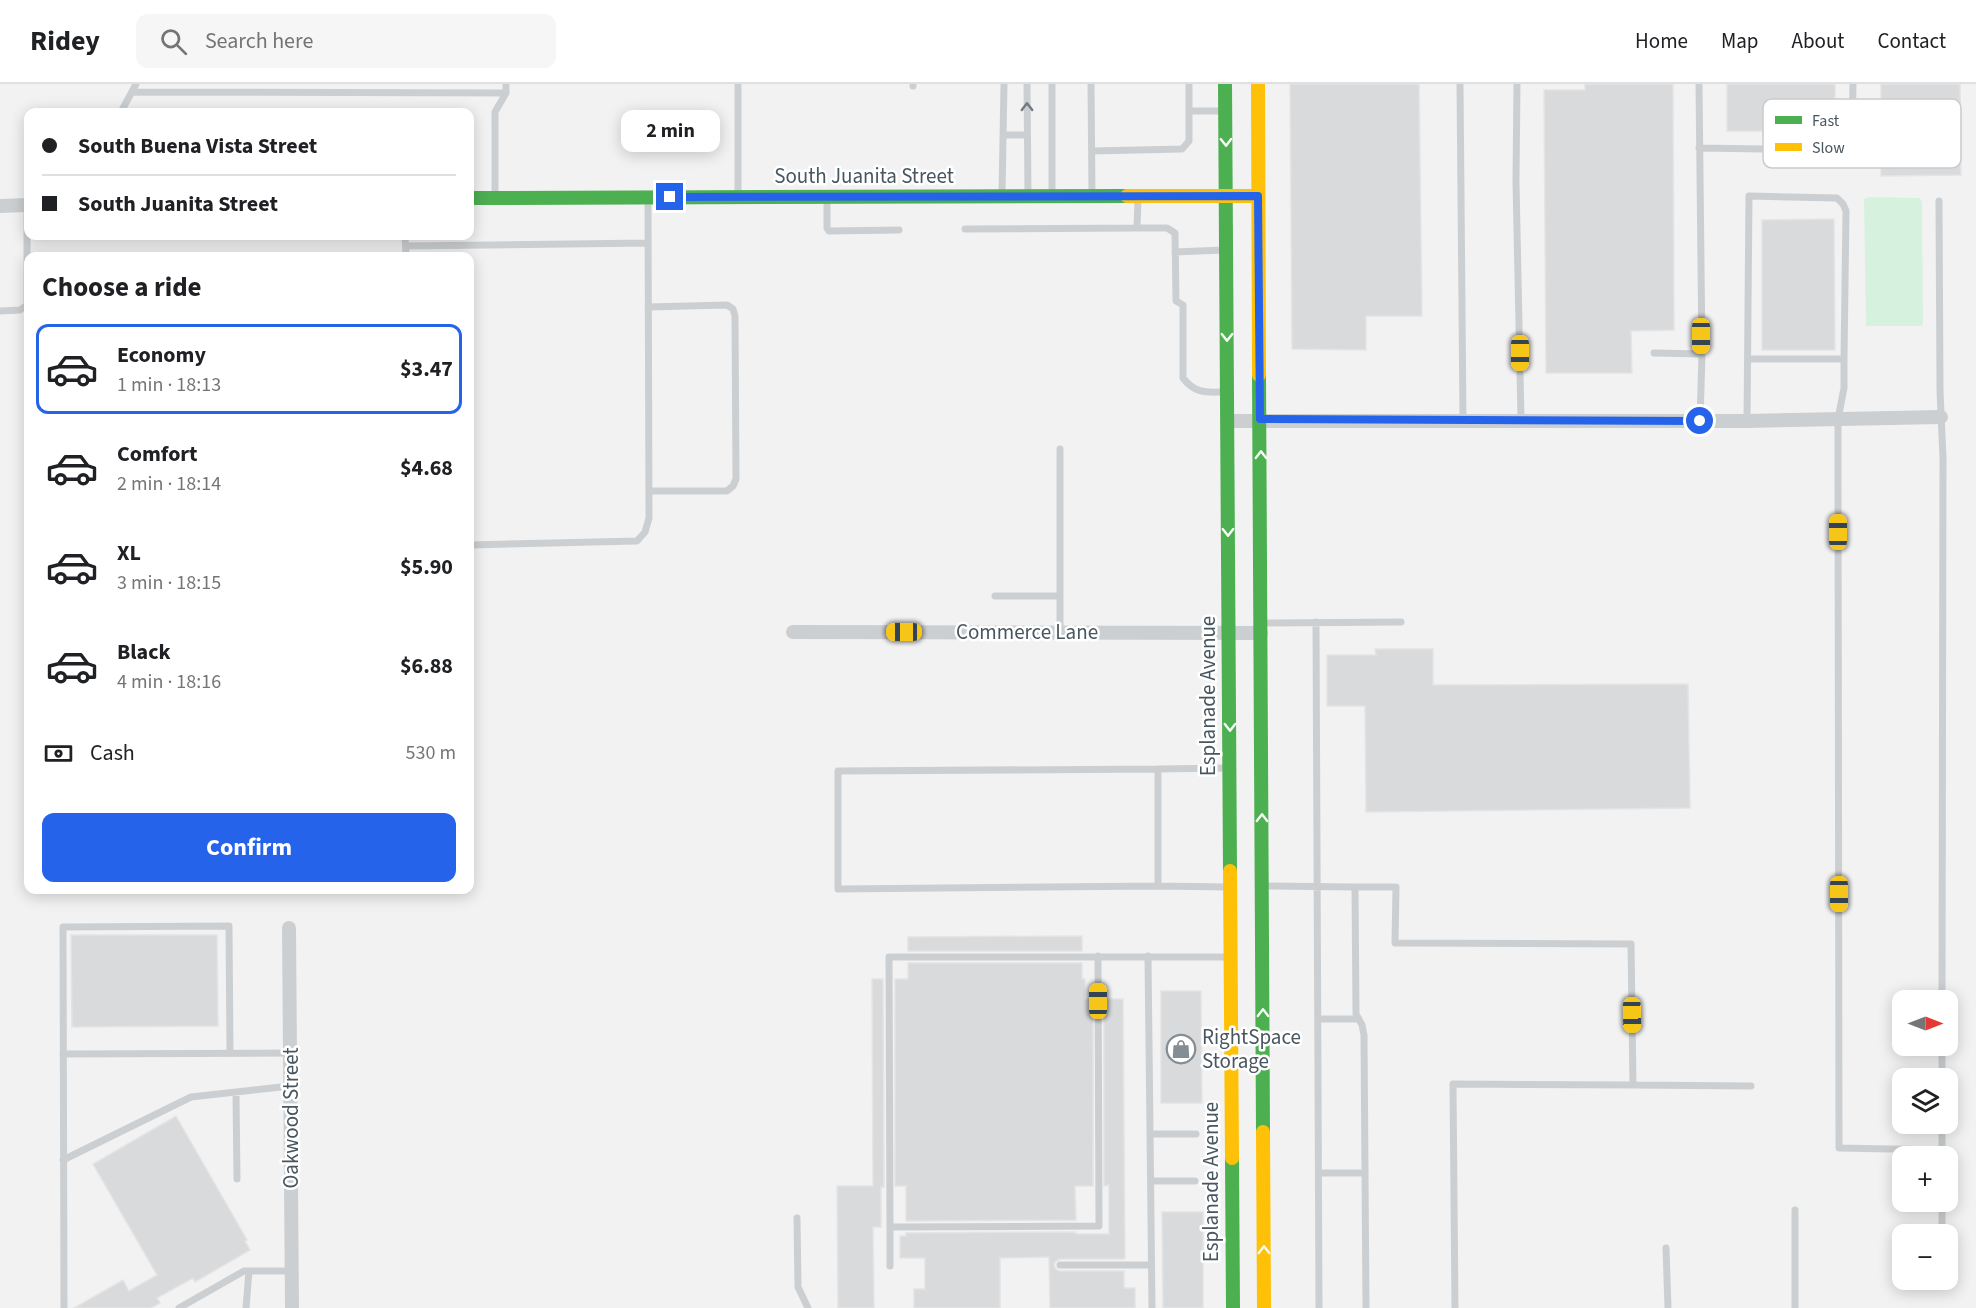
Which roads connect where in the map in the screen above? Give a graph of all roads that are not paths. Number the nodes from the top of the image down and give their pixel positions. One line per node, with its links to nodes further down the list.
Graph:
1 (136, 84): 15 (lane)
2 (506, 84): 16 (lane)
3 (738, 84): 28 (lane)
4 (1004, 84): 21 (lane)
5 (1027, 84): 22 (lane, one-way to 5)
6 (1052, 84): 32 (lane)
7 (1091, 84): 25 (lane)
8 (1189, 84): 19 (lane)
9 (1225, 84): 20 (main road, Esplanade Avenue)
10 (1258, 84): 26 (main road, Esplanade Avenue)
11 (1460, 84): 61 (lane)
12 (1517, 84): 62 (lane)
13 (1699, 84): 23 (lane)
14 (1853, 84): 17 (lane)
15 (132, 92): 16 (lane); 18 (lane)
16 (506, 93): 37 (lane)
17 (1853, 99)
18 (123, 108)
19 (1189, 111): 20 (lane); 25 (lane)
20 (1226, 111): 35 (main road, Esplanade Avenue, one-way to 35)
21 (1003, 135): 22 (lane); 30 (lane)
22 (1027, 135): 31 (lane)
23 (1700, 148): 24 (lane); 54 (lane)
24 (1763, 149)
25 (1092, 151): 33 (lane)
26 (1258, 196): 35 (main road, South Juanita Street); 59 (main road, Esplanade Avenue)
27 (648, 197): 28 (main road, South Juanita Street); 37 (main road, South Juanita Street); 45 (lane)
28 (738, 197): 29 (main road, South Juanita Street)
29 (827, 197): 30 (main road, South Juanita Street); 42 (lane)
30 (1002, 197): 31 (main road, South Juanita Street)
31 (1028, 197): 32 (main road, South Juanita Street)
32 (1052, 197): 33 (main road, South Juanita Street)
33 (1093, 197): 34 (main road, South Juanita Street)
34 (1138, 197): 35 (main road, South Juanita Street); 41 (lane)
35 (1226, 197): 47 (main road, Esplanade Avenue)
36 (474, 198): 37 (main road, South Juanita Street)
37 (495, 198)
38 (1939, 201): 58 (lane)
39 (24, 205): 40 (street)
40 (0, 206)
41 (1137, 228): 43 (lane); 49 (lane)
42 (899, 230)
43 (965, 230)
44 (405, 240): 46 (lane)
45 (648, 243): 46 (lane); 51 (lane)
46 (406, 246): 48 (lane)
47 (1227, 250): 49 (lane); 57 (main road, Esplanade Avenue, one-way to 57)
48 (406, 252)
49 (1175, 252): 57 (lane)
50 (24, 307): 52 (lane)
51 (648, 307): 67 (lane); 67 (lane)
52 (0, 311)
53 (1654, 353): 54 (lane)
54 (1702, 354): 64 (lane)
55 (1748, 359): 56 (lane); 56 (lane); 65 (lane)
56 (1844, 359): 60 (lane)
57 (1227, 392): 63 (main road, Esplanade Avenue)
58 (1941, 417): 60 (street); 87 (lane)
59 (1260, 419): 61 (street); 63 (street); 73 (main road, Esplanade Avenue, one-way to 59)
60 (1838, 419): 65 (street); 100 (lane)
61 (1464, 420): 62 (street)
62 (1521, 420): 64 (street)
63 (1227, 421): 76 (main road, Esplanade Avenue, one-way to 76)
64 (1700, 421): 65 (street)
65 (1747, 421)
66 (1060, 449): 70 (lane)
67 (649, 491): 68 (lane)
68 (474, 545)
69 (995, 596): 70 (lane)
70 (1060, 596): 75 (lane)
71 (1316, 622): 72 (lane); 73 (lane); 81 (lane)
72 (1401, 622)
73 (1261, 628): 76 (street, Commerce Lane); 80 (main road, Esplanade Avenue, one-way to 73)
74 (793, 632): 75 (street, Commerce Lane)
75 (1060, 632): 76 (street, Commerce Lane)
76 (1229, 632): 77 (main road, Esplanade Avenue, one-way to 77)
77 (1230, 768): 78 (lane); 80 (main road, Esplanade Avenue)
78 (1158, 770): 79 (lane); 79 (lane)
79 (1158, 886): 80 (lane)
80 (1246, 886): 81 (lane); 86 (main road, Esplanade Avenue); 93 (main road, Esplanade Avenue, one-way to 80)
81 (1318, 886): 82 (lane); 88 (lane)
82 (1355, 887): 89 (lane); 94 (lane)
83 (289, 928): 91 (street, Oakwood Street)
84 (1098, 956): 85 (lane); 109 (lane); 109 (lane)
85 (1148, 956): 86 (lane); 98 (lane)
86 (1231, 957): 93 (main road, Esplanade Avenue)
87 (1942, 990)
88 (1318, 1019): 89 (lane); 102 (lane)
89 (1359, 1019): 103 (lane)
90 (230, 1053): 91 (lane); 92 (lane); 92 (lane)
91 (290, 1053): 95 (street, Oakwood Street)
92 (63, 1054): 101 (lane)
93 (1248, 1059): 122 (main road, Esplanade Avenue); 123 (main road, Esplanade Avenue, one-way to 93)
94 (1633, 1085): 96 (lane); 126 (lane)
95 (290, 1086): 97 (lane); 115 (street, Oakwood Street)
96 (1751, 1086)
97 (236, 1092): 101 (lane); 104 (lane)
98 (1150, 1134): 99 (lane); 106 (lane)
99 (1196, 1134)
100 (1892, 1151)
101 (63, 1160): 116 (lane)
102 (1319, 1173): 103 (lane); 124 (lane)
103 (1365, 1173): 125 (lane)
104 (237, 1179)
105 (1195, 1180): 106 (lane)
106 (1151, 1181): 112 (lane)
107 (1796, 1210): 128 (lane)
108 (797, 1218): 120 (lane)
109 (890, 1227): 113 (lane)
110 (1666, 1248): 127 (lane)
111 (1060, 1265): 112 (lane)
112 (1151, 1265): 121 (lane)
113 (890, 1266)
114 (249, 1271): 115 (lane); 117 (lane); 118 (lane)
115 (292, 1271): 119 (street, Oakwood Street)
116 (64, 1308)
117 (179, 1308)
118 (246, 1308)
119 (292, 1308)
120 (808, 1308)
121 (1152, 1308)
122 (1233, 1308)
123 (1264, 1308)
124 (1319, 1308)
125 (1366, 1308)
126 (1455, 1308)
127 (1668, 1308)
128 (1796, 1308)

